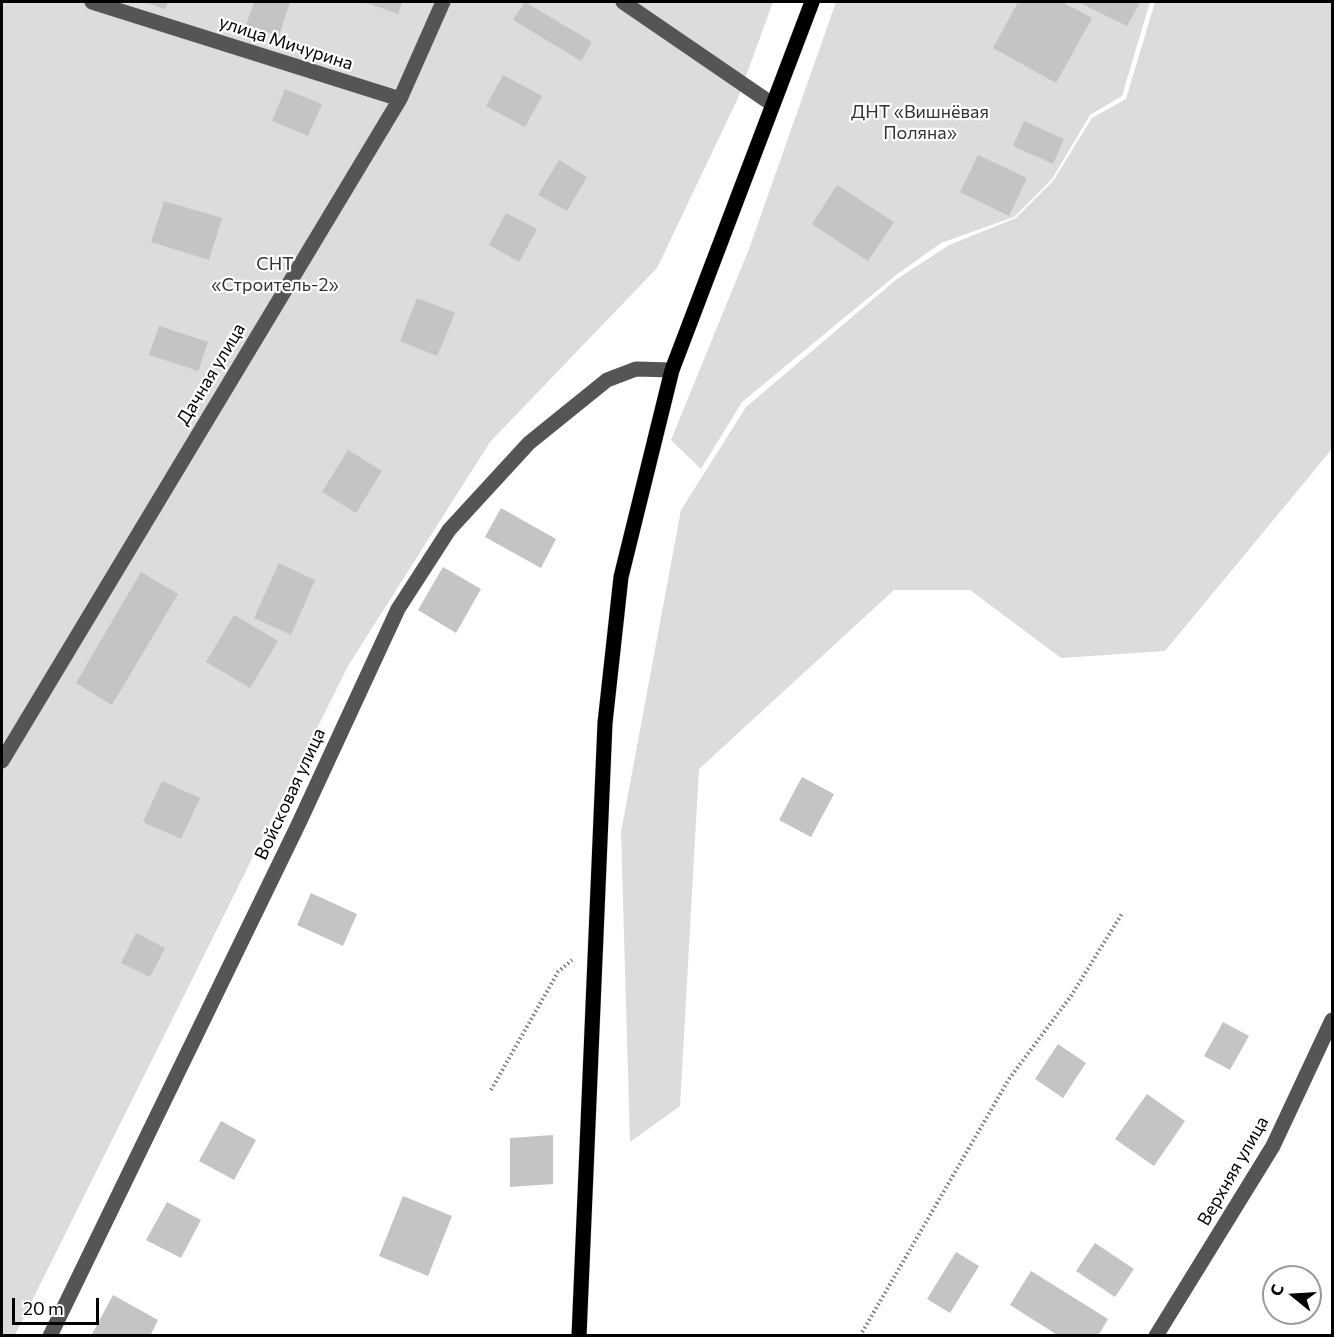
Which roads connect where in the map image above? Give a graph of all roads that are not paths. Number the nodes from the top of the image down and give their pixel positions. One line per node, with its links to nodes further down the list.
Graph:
1 (92, 2): 5 (street, улица Мичурина)
2 (443, 2): 5 (street, Дачная улица)
3 (623, 2): 6 (street)
4 (812, 2): 6 (main road)
5 (400, 99): 8 (street, Дачная улица)
6 (772, 104): 7 (main road)
7 (672, 370): 10 (street, Войсковая улица); 11 (main road)
8 (2, 761)
9 (1332, 1020): 12 (street, Верхняя улица)
10 (50, 1335)
11 (579, 1335)
12 (1156, 1335)

